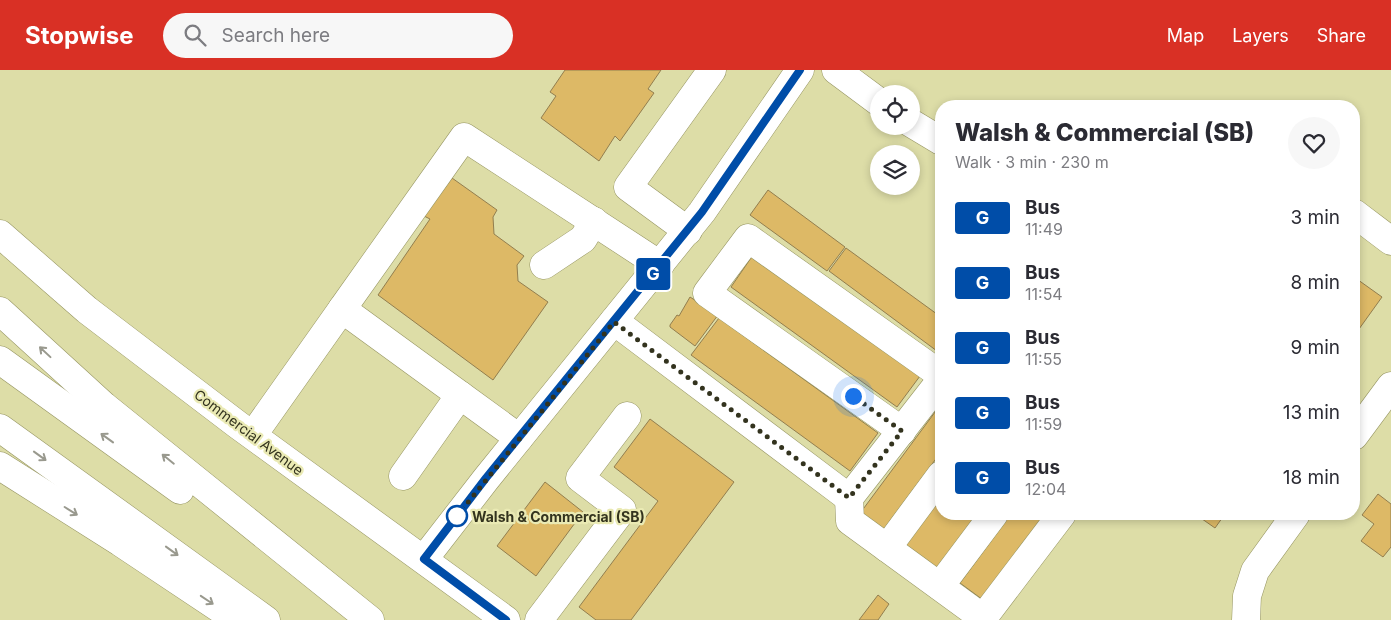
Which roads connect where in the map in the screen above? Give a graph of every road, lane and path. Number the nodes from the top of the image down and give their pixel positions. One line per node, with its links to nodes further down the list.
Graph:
1 (712, 70): 9 (main road)
2 (800, 70): 9 (main road)
3 (836, 70): 4 (main road)
4 (870, 95)
5 (920, 129): 6 (main road)
6 (935, 138)
7 (1360, 218): 11 (main road)
8 (594, 221): 12 (main road); 13 (main road); 14 (main road)
9 (688, 230): 13 (main road)
10 (0, 234): 26 (main road, Commercial Avenue)
11 (1391, 241)
12 (544, 265)
13 (660, 265): 16 (main road)
14 (342, 310): 21 (main road); 26 (main road)
15 (0, 311): 41 (main road, one-way to 15)
16 (614, 322): 27 (main road); 31 (main road)
17 (0, 360): 40 (main road, one-way to 17)
18 (935, 371): 25 (main road)
19 (1391, 386): 24 (main road)
20 (935, 388): 25 (main road)
21 (460, 395): 27 (main road); 29 (main road)
22 (627, 416): 43 (main road)
23 (0, 428): 39 (main road, one-way to 39)
24 (1360, 428)
25 (902, 431): 31 (main road)
26 (253, 436): 36 (main road, Commercial Avenue)
27 (519, 438): 36 (main road)
28 (0, 466): 38 (main road, one-way to 38)
29 (403, 476)
30 (935, 483): 35 (main road)
31 (849, 498): 35 (main road)
32 (990, 520): 37 (main road)
33 (1057, 520): 37 (main road)
34 (1292, 520): 44 (main road)
35 (887, 548): 37 (main road)
36 (424, 559): 42 (main road, Commercial Avenue)
37 (940, 586)
38 (237, 620)
39 (266, 620)
40 (359, 620)
41 (370, 620)
42 (506, 620)
43 (539, 620)
44 (1246, 620)

